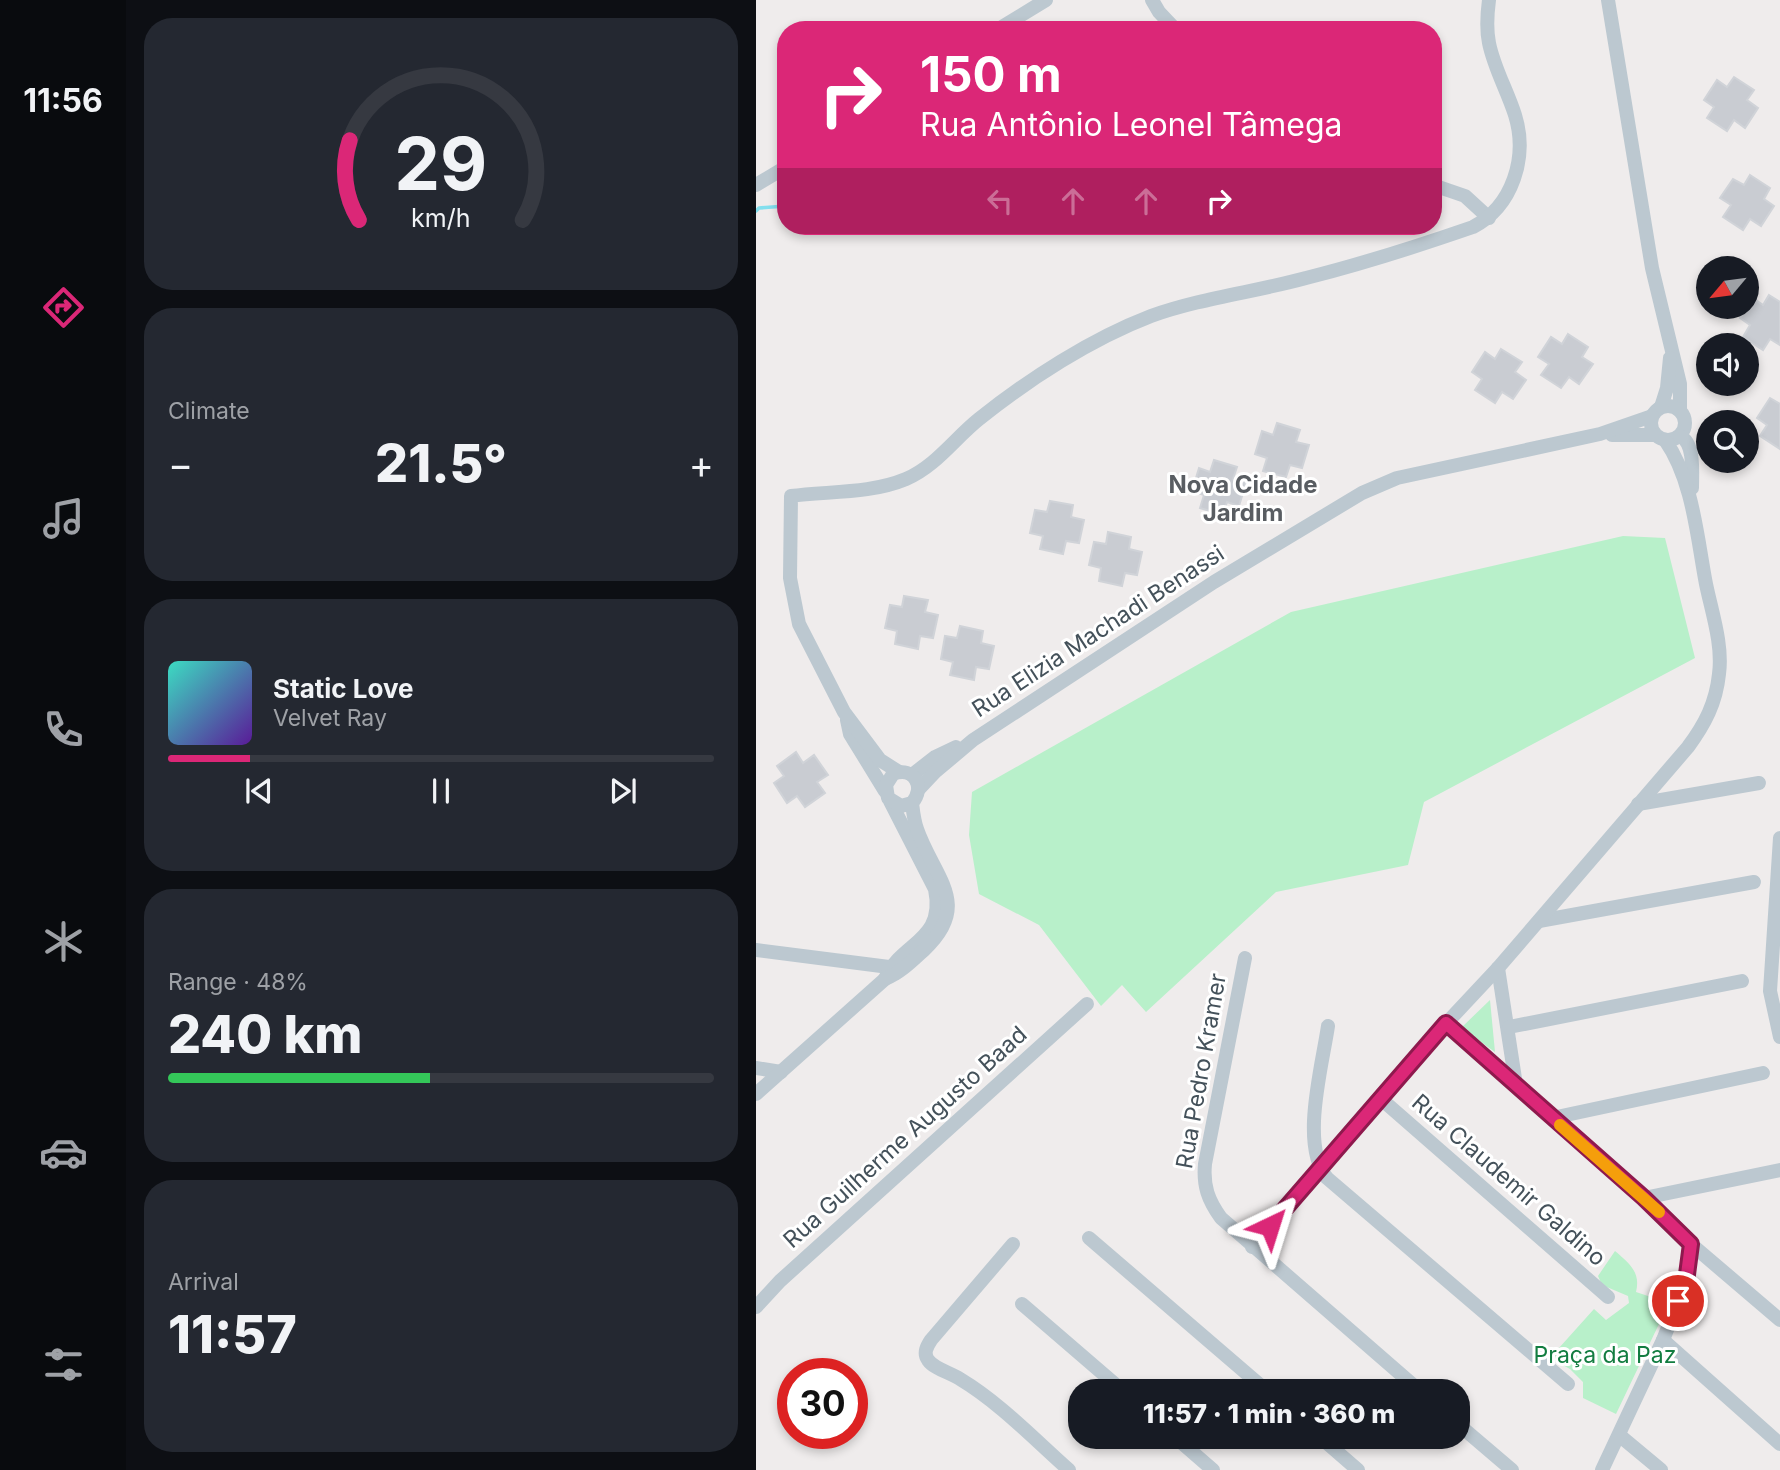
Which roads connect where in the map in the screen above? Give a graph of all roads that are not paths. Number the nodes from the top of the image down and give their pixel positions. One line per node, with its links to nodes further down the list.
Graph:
1 (1046, 0): 5 (street)
2 (1152, 0): 6 (street)
3 (1489, 0): 10 (street)
4 (1608, 0): 11 (street)
5 (1011, 21)
6 (1168, 21)
7 (777, 172): 8 (street)
8 (756, 185)
9 (1442, 188): 10 (street)
10 (1489, 218): 18 (street)
11 (1670, 349): 12 (street); 13 (street)
12 (1680, 411): 13 (street); 15 (street)
13 (1657, 412): 14 (street, Rua Elizia Machadi Benassi); 16 (street)
14 (1600, 434): 16 (street, Rua Elizia Machadi Benassi); 19 (street, Rua Elizia Machadi Benassi)
15 (1680, 436): 16 (street); 17 (street)
16 (1660, 438): 17 (street)
17 (1690, 504): 25 (street)
18 (844, 712): 20 (street); 23 (street)
19 (973, 740): 20 (street, Rua Elizia Machadi Benassi); 22 (street, Rua Elizia Machadi Benassi)
20 (906, 773): 22 (street); 23 (street)
21 (1759, 783): 25 (street)
22 (919, 789): 24 (street)
23 (888, 796): 24 (street); 28 (street)
24 (912, 803): 28 (street)
25 (1638, 804): 29 (street)
26 (1780, 838): 39 (street)
27 (1754, 881): 29 (street)
28 (942, 901): 33 (street)
29 (1539, 921): 32 (street)
30 (756, 950): 33 (street)
31 (1245, 958): 53 (street, Rua Pedro Kramer)
32 (1498, 968): 36 (street); 38 (street)
33 (891, 973): 41 (street)
34 (1742, 981): 38 (street)
35 (1087, 1003): 56 (street, Rua Guilherme Augusto Baad)
36 (1446, 1023): 43 (street); 45 (street)
37 (1328, 1026): 47 (street)
38 (1508, 1027): 43 (street)
39 (1780, 1037)
40 (756, 1068): 41 (street)
41 (781, 1072): 44 (street)
42 (1763, 1073): 46 (street)
43 (1516, 1085): 46 (street)
44 (756, 1094)
45 (1380, 1098): 47 (street); 54 (street, Rua Claudemir Galdino)
46 (1552, 1118): 49 (street)
47 (1320, 1169): 53 (street); 62 (street)
48 (1780, 1170): 49 (street)
49 (1644, 1198): 52 (street)
50 (1089, 1238): 60 (street)
51 (1013, 1244): 68 (street)
52 (1691, 1244): 57 (street); 58 (street)
53 (1252, 1247): 61 (street, Rua Pedro Kramer)
54 (1608, 1297)
55 (1022, 1304): 59 (street)
56 (756, 1307)
57 (1780, 1320)
58 (1663, 1340): 64 (street); 65 (street)
59 (1108, 1379)
60 (1253, 1379)
61 (1406, 1379)
62 (1568, 1384)
63 (1470, 1434): 71 (street)
64 (1619, 1434): 72 (street); 73 (street)
65 (1780, 1444)
66 (1189, 1449): 69 (street)
67 (1334, 1449): 70 (street)
68 (1069, 1470)
69 (1213, 1470)
70 (1358, 1470)
71 (1512, 1470)
72 (1602, 1470)
73 (1661, 1470)

